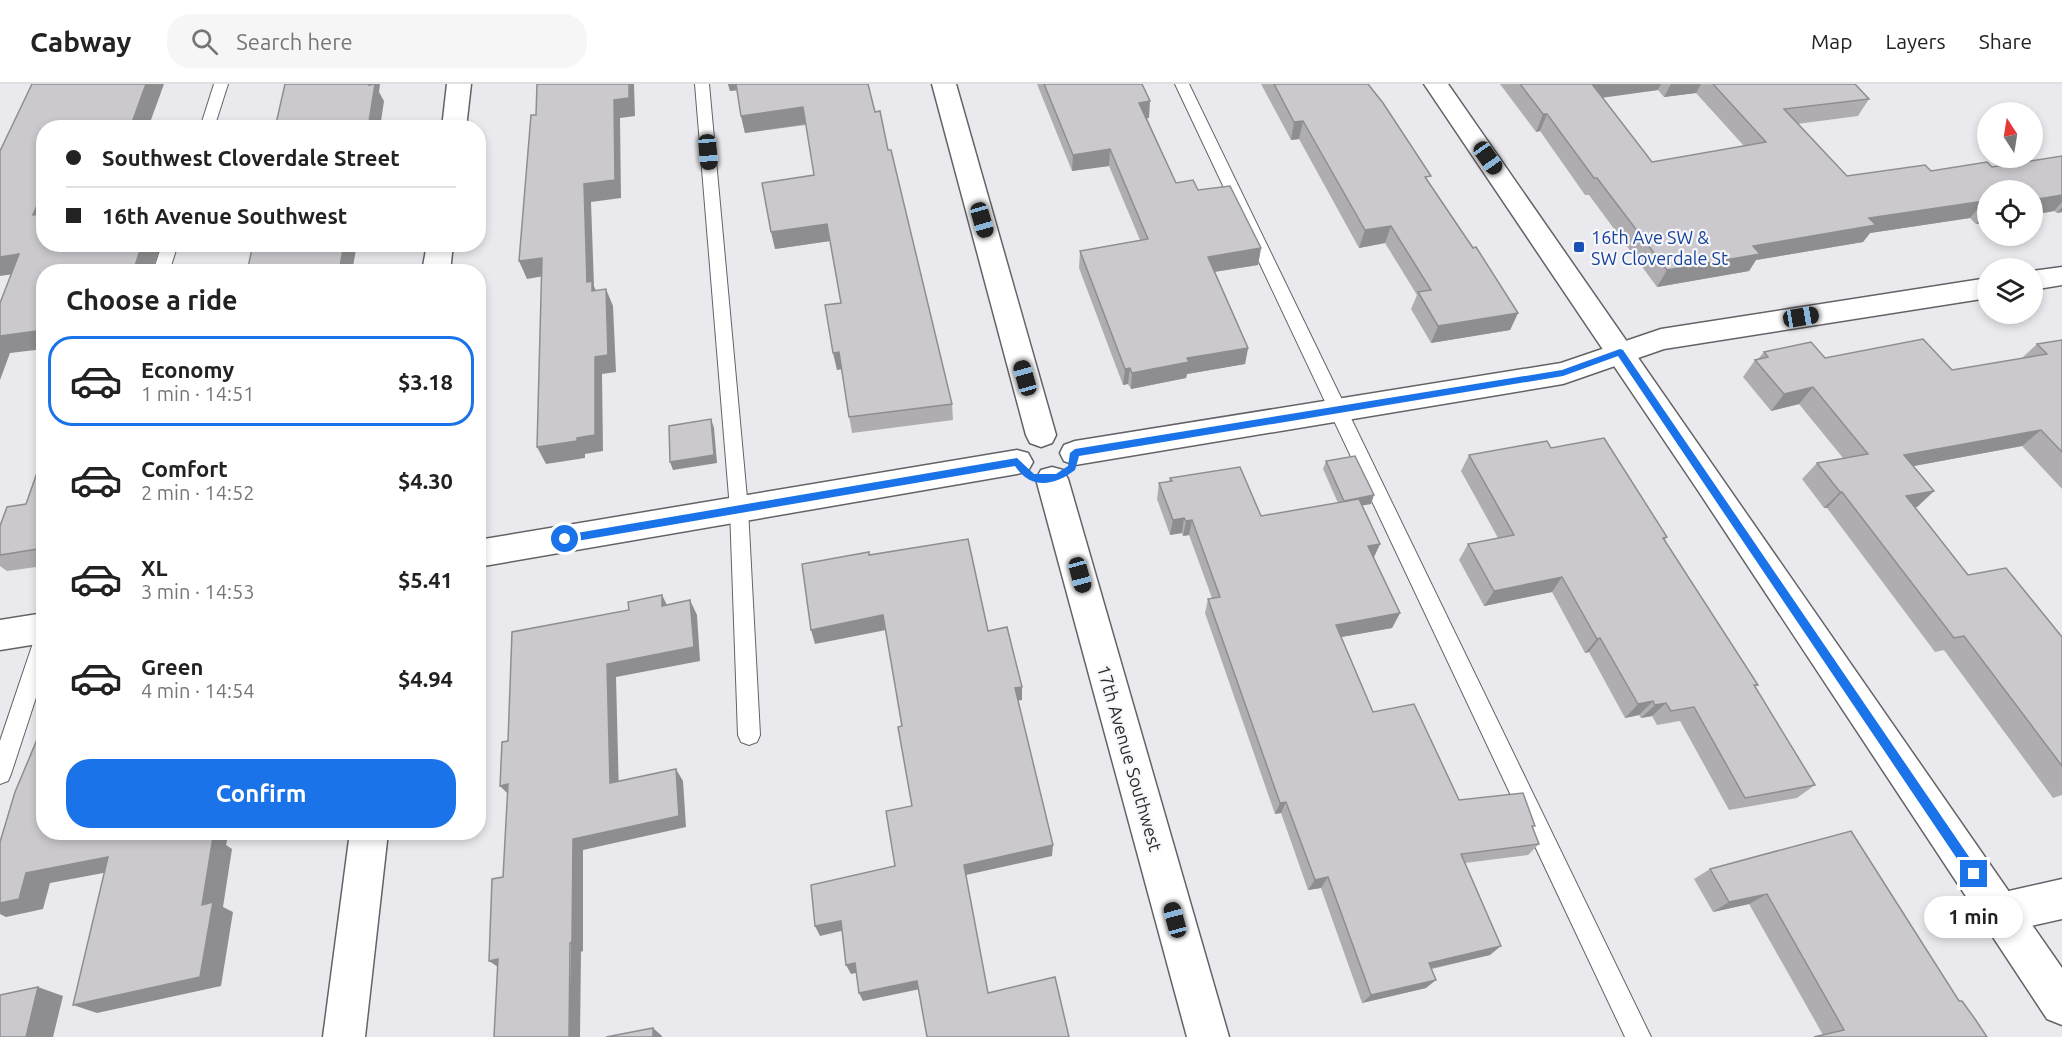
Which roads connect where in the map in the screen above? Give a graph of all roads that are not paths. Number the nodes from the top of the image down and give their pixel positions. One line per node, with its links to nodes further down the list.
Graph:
1 (221, 84): 7 (lane)
2 (459, 84): 8 (street)
3 (702, 84): 17 (lane)
4 (944, 84): 14 (street)
5 (1182, 84): 13 (lane)
6 (1436, 84): 12 (street)
7 (210, 120)
8 (455, 120)
9 (2062, 276): 10 (street)
10 (2043, 279)
11 (1977, 290): 12 (street)
12 (1620, 352): 13 (street); 26 (street)
13 (1340, 409): 16 (street); 30 (lane)
14 (1041, 435): 15 (street); 16 (street)
15 (1017, 462): 16 (street); 17 (street)
16 (1063, 466): 29 (street, 17th Avenue Southwest)
17 (739, 509): 18 (street); 22 (lane)
18 (486, 553)
19 (36, 629): 20 (street)
20 (0, 635)
21 (36, 664): 23 (lane)
22 (749, 735)
23 (0, 774)
24 (368, 840): 28 (street)
25 (2062, 899): 26 (street)
26 (2000, 913): 27 (street)
27 (2062, 1004)
28 (344, 1037)
29 (1208, 1037)
30 (1638, 1037)

